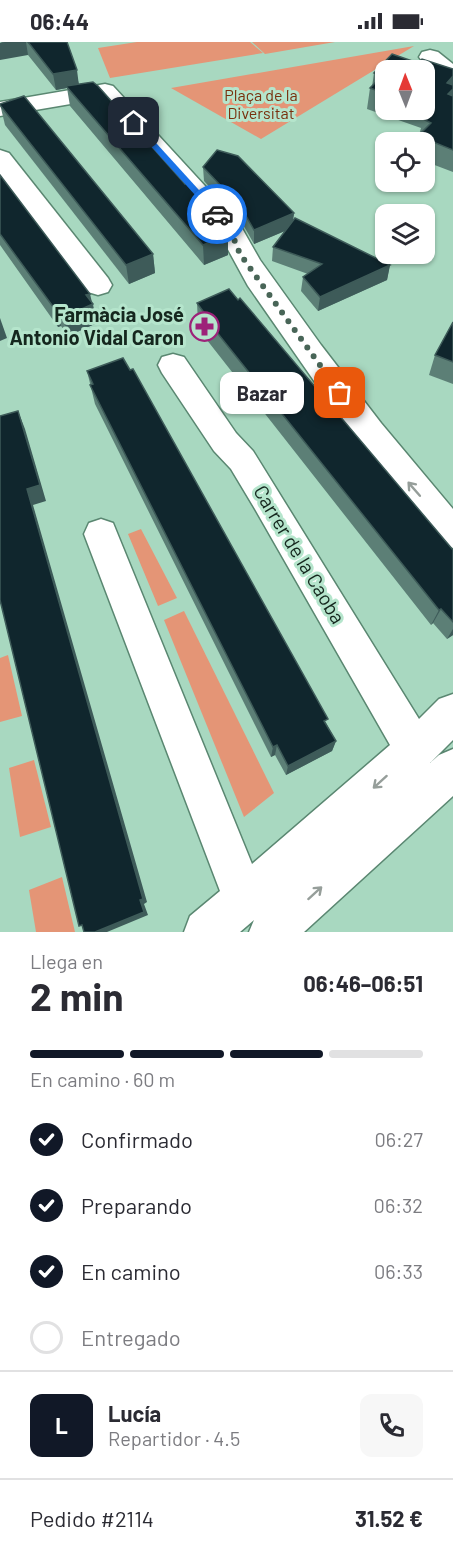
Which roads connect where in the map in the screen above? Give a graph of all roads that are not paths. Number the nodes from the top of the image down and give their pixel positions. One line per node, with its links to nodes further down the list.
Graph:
1 (430, 57): 2 (street)
2 (453, 74)
3 (0, 110): 7 (street, one-way to 3)
4 (0, 158): 5 (street)
5 (98, 285)
6 (173, 365): 10 (street, Carrer de la Caoba)
7 (453, 533)
8 (100, 534): 12 (street)
9 (453, 713): 10 (street)
10 (415, 750): 12 (street, one-way to 12)
11 (453, 769): 14 (street, one-way to 11)
12 (244, 897): 13 (street)
13 (206, 932)
14 (271, 932)

